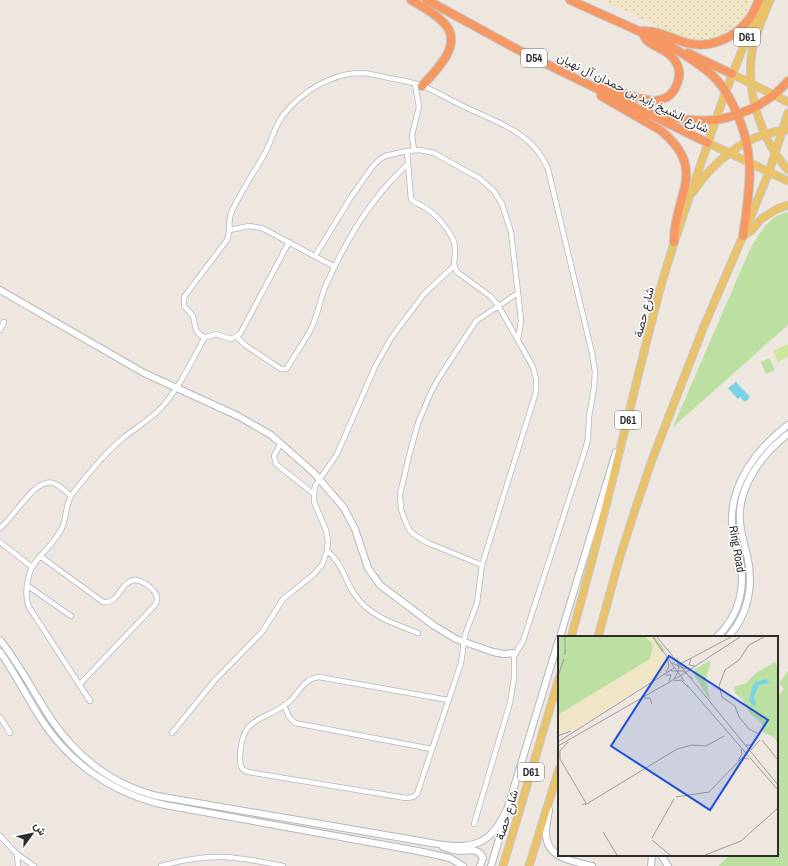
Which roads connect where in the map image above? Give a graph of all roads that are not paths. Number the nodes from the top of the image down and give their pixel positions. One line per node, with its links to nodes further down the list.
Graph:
1 (411, 0): 13 (highway)
2 (427, 0): 11 (highway, شارع الشيخ زايد بن حمدان آل نهيان / D54)
3 (570, 0): 7 (highway)
4 (759, 0): 7 (highway)
5 (765, 0): 9 (main road, شارع حصة / D61)
6 (770, 0): 12 (main road)
7 (642, 32): 8 (highway); 11 (highway)
8 (668, 44): 9 (highway); 14 (highway)
9 (732, 74): 12 (main road); 14 (main road, شارع حصة / D61)
10 (788, 81): 15 (highway)
11 (589, 84): 18 (highway, شارع الشيخ زايد بن حمدان آل نهيان / D54); 40 (highway)
12 (752, 84): 15 (main road); 17 (main road)
13 (419, 85): 26 (street); 37 (street); 78 (street)
14 (725, 92): 20 (highway); 21 (main road, شارع حصة / D61)
15 (774, 95): 16 (main road); 17 (highway)
16 (788, 102)
17 (755, 107): 20 (highway); 23 (main road)
18 (643, 113): 21 (highway); 25 (highway, شارع الشيخ زايد بن حمدان آل نهيان / D54)
19 (788, 113): 22 (main road)
20 (738, 115): 21 (highway); 24 (highway)
21 (715, 120): 25 (main road, شارع حصة / D61)
22 (785, 130): 23 (main road); 28 (main road)
23 (766, 135): 24 (main road); 28 (main road)
24 (747, 142): 29 (main road); 30 (highway)
25 (708, 143): 29 (main road, شارع الشيخ زايد بن حمدان آل نهيان / D54); 35 (main road, شارع حصة / D61)
26 (414, 150): 27 (street); 45 (street)
27 (407, 151): 31 (street); 41 (street)
28 (775, 152): 32 (main road); 33 (main road)
29 (730, 153): 30 (main road, شارع الشيخ زايد بن حمدان آل نهيان / D54); 35 (main road)
30 (750, 163): 33 (main road, شارع الشيخ زايد بن حمدان آل نهيان / D54); 38 (highway)
31 (408, 164): 42 (street); 43 (street)
32 (788, 170)
33 (769, 172): 34 (main road, شارع الشيخ زايد بن حمدان آل نهيان / D54); 38 (main road)
34 (788, 181)
35 (686, 204): 40 (main road, شارع حصة / D61)
36 (788, 205): 38 (main road)
37 (230, 230): 39 (street); 49 (street)
38 (743, 236): 71 (main road)
39 (288, 242): 41 (street); 50 (street)
40 (674, 242): 53 (main road, شارع حصة / D61)
41 (315, 256): 43 (street)
42 (454, 266): 46 (street); 57 (street)
43 (335, 267): 50 (street)
44 (0, 290): 52 (street)
45 (518, 293): 46 (street); 51 (street)
46 (498, 305): 51 (street); 64 (street)
47 (4, 322): 48 (street)
48 (0, 330)
49 (205, 337): 50 (street); 52 (street)
50 (237, 337)
51 (518, 339): 64 (street)
52 (176, 388): 56 (street); 59 (street)
53 (630, 411): 69 (street); 70 (main road, شارع حصة / D61)
54 (788, 425): 72 (street, Ring Road)
55 (788, 434): 73 (street, Ring Road)
56 (281, 444): 57 (street); 58 (street)
57 (319, 478): 58 (street); 76 (street)
58 (314, 494): 62 (street)
59 (71, 496): 60 (street); 63 (street)
60 (0, 528)
61 (0, 542): 65 (street)
62 (328, 551): 68 (street); 86 (street)
63 (40, 556): 65 (street); 80 (street)
64 (482, 565): 76 (street)
65 (32, 567): 66 (street)
66 (28, 586): 67 (street); 80 (street)
67 (71, 616)
68 (418, 633)
69 (560, 636)
70 (571, 636)
71 (598, 636)
72 (718, 636)
73 (729, 636)
74 (0, 640): 93 (street)
75 (558, 641): 90 (street)
76 (464, 642): 78 (street); 81 (street)
77 (0, 652): 95 (street)
78 (515, 653): 91 (street)
79 (558, 681): 107 (main road, شارع حصة / D61)
80 (79, 685): 82 (street)
81 (448, 700): 83 (street); 87 (street)
82 (90, 702)
83 (284, 705): 87 (street); 87 (street)
84 (0, 717): 85 (street)
85 (10, 733)
86 (172, 733)
87 (432, 749)
88 (558, 772): 89 (main road, D61)
89 (551, 794): 99 (street); 108 (main road, D61)
90 (508, 807): 94 (street); 106 (street)
91 (474, 824)
92 (0, 836): 96 (street)
93 (420, 841): 94 (street); 95 (street)
94 (435, 843): 105 (street)
95 (418, 851): 104 (street)
96 (17, 854): 100 (street); 101 (street)
97 (652, 856): 110 (street)
98 (662, 856): 111 (street)
99 (576, 864): 109 (street)
100 (18, 866)
101 (34, 866)
102 (161, 866): 103 (street)
103 (283, 866)
104 (463, 866)
105 (480, 866)
106 (491, 866)
107 (502, 866)
108 (529, 866)
109 (592, 866)
110 (651, 866)
111 (668, 866)

